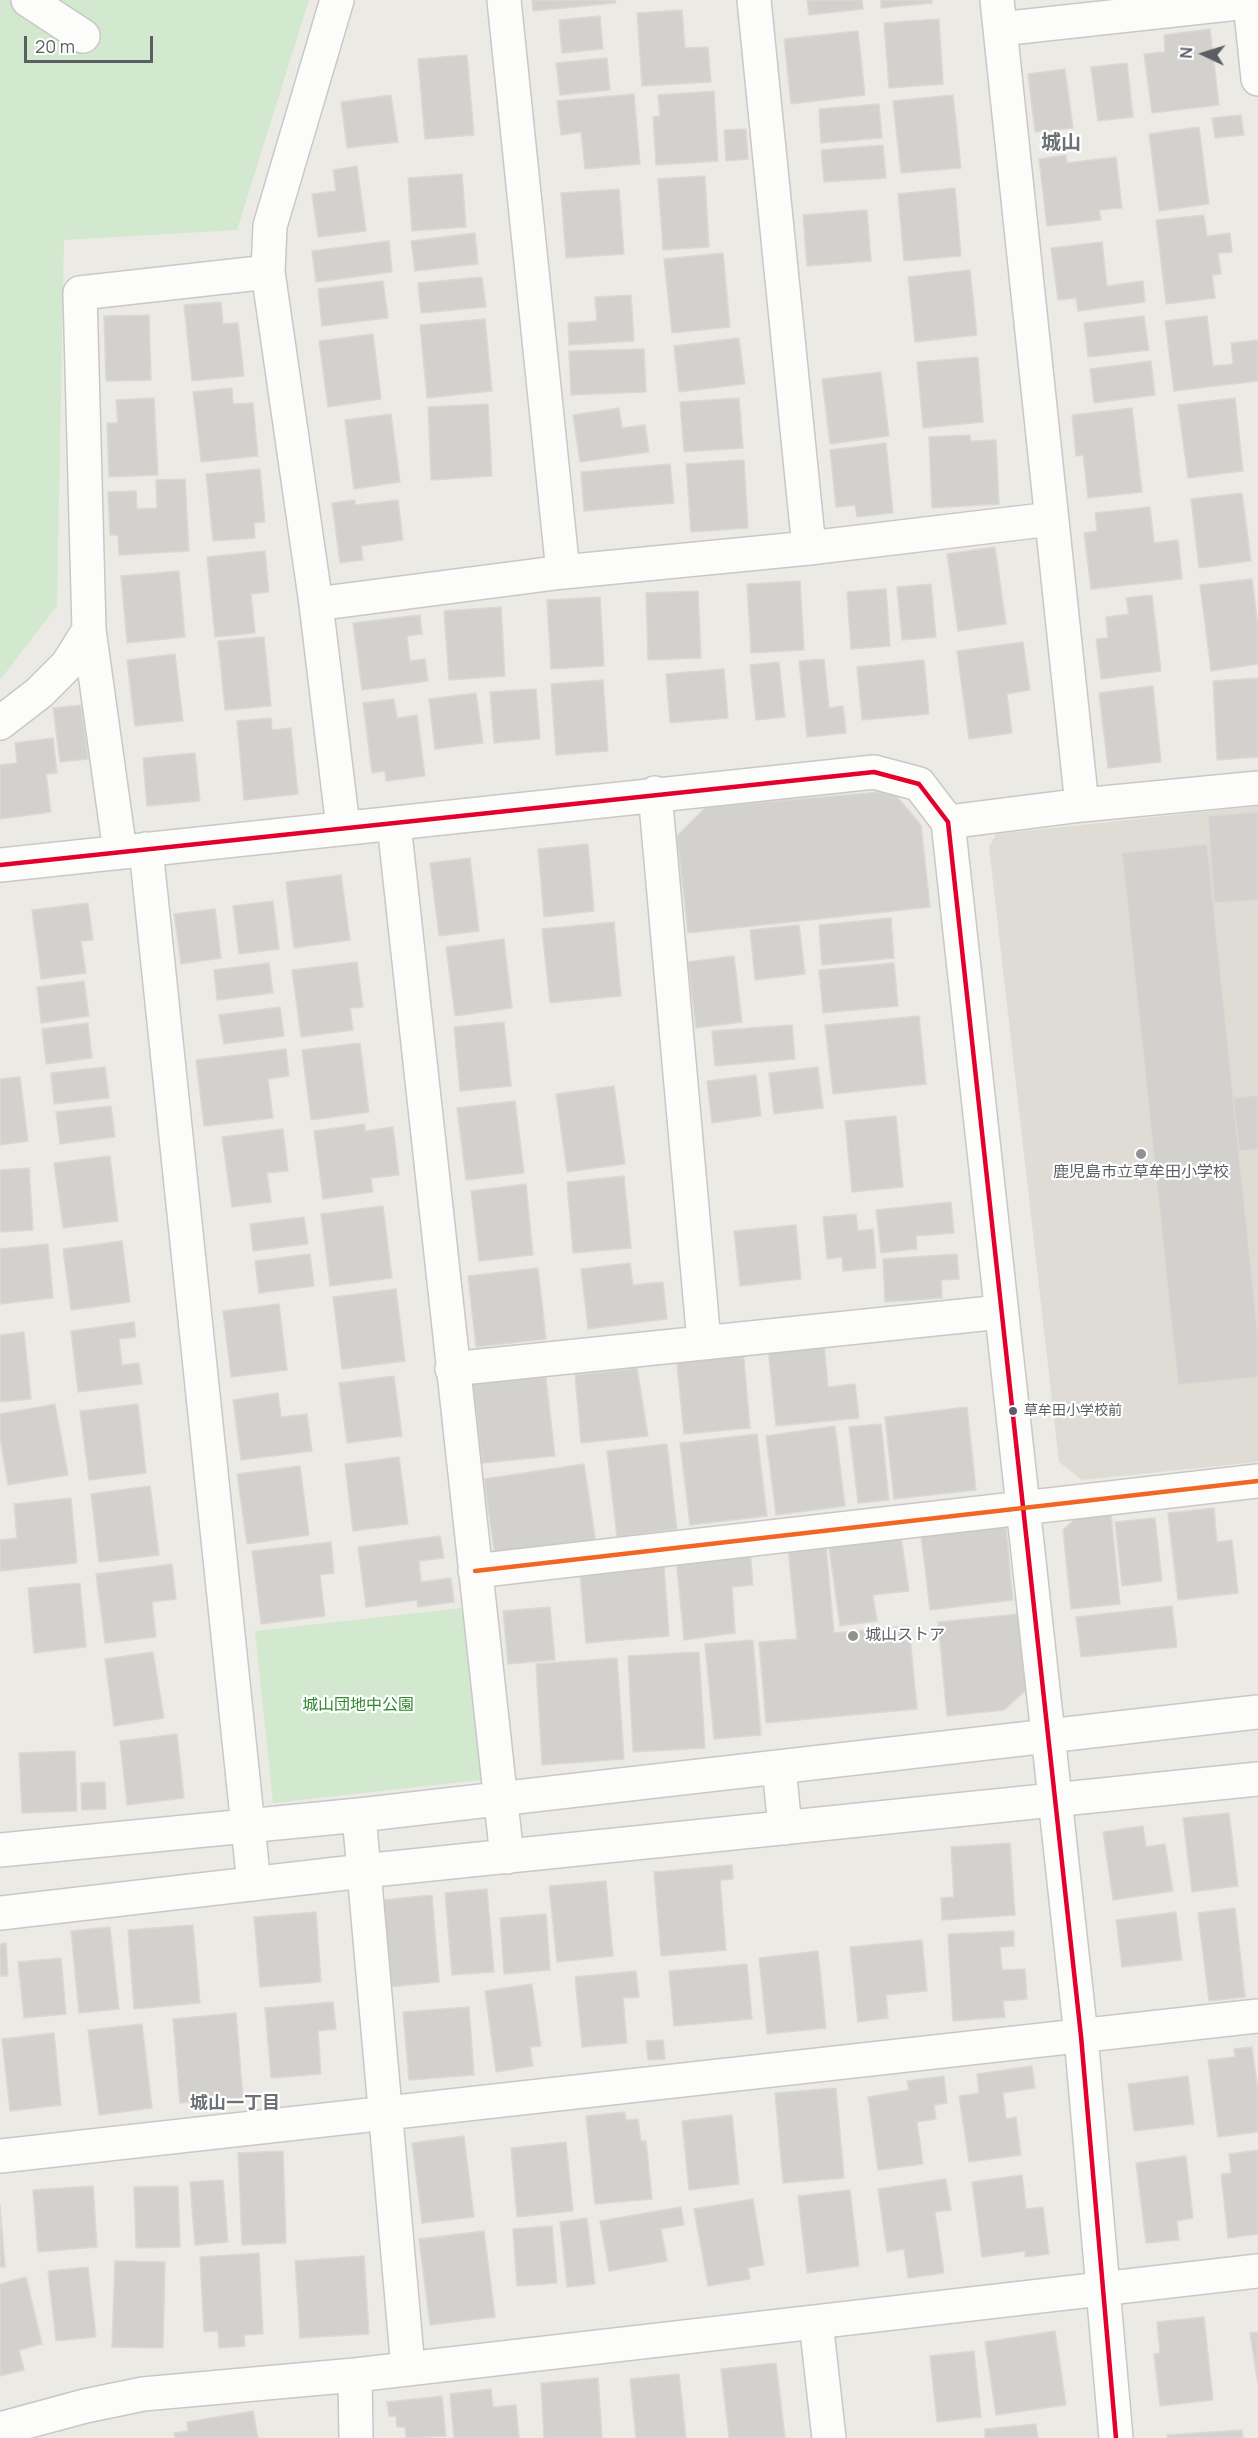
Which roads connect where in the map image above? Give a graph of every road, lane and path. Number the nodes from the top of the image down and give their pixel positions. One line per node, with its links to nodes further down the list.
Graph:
1 (28, 0): 7 (street)
2 (338, 0): 9 (street)
3 (504, 0): 12 (street)
4 (754, 0): 11 (street)
5 (1254, 2): 6 (street); 8 (street)
6 (999, 14): 10 (street)
7 (83, 36)
8 (1258, 79)
9 (268, 272): 13 (street); 14 (street)
10 (1051, 519): 11 (street); 18 (street)
11 (808, 548): 12 (street)
12 (563, 572): 13 (street)
13 (316, 604): 21 (street)
14 (89, 630): 15 (street); 22 (street)
15 (0, 723)
16 (1258, 788): 18 (street)
17 (656, 793): 19 (street); 20 (street); 25 (street)
18 (1082, 805): 19 (street)
19 (948, 822): 24 (street)
20 (394, 824): 21 (street); 26 (street)
21 (343, 827): 22 (street)
22 (133, 850): 23 (street); 37 (street)
23 (0, 865)
24 (1001, 1312): 25 (street); 28 (street)
25 (704, 1342): 26 (street)
26 (452, 1369): 29 (street)
27 (1258, 1481): 28 (street)
28 (1025, 1509): 29 (street); 31 (street)
29 (475, 1571): 34 (street)
30 (1258, 1712): 31 (street)
31 (1049, 1735): 32 (street); 35 (street)
32 (779, 1767): 34 (street); 38 (street)
33 (1258, 1779): 35 (street)
34 (499, 1798): 36 (street); 40 (street)
35 (1056, 1801): 38 (street); 45 (street)
36 (358, 1815): 37 (street); 41 (street)
37 (247, 1827): 39 (street); 42 (street)
38 (785, 1828): 40 (street)
39 (0, 1850)
40 (507, 1857): 41 (street)
41 (363, 1872): 42 (street); 46 (street)
42 (254, 1884): 43 (street)
43 (0, 1913)
44 (1258, 2016): 45 (street)
45 (1081, 2036): 46 (street); 49 (street)
46 (384, 2112): 47 (street); 51 (street)
47 (0, 2156)
48 (1258, 2271): 49 (street)
49 (1102, 2289): 50 (street); 56 (street)
50 (816, 2322): 51 (street); 55 (street)
51 (408, 2368): 52 (street)
52 (354, 2375): 53 (street); 54 (street)
53 (0, 2429)
54 (356, 2438)
55 (829, 2438)
56 (1116, 2438)

